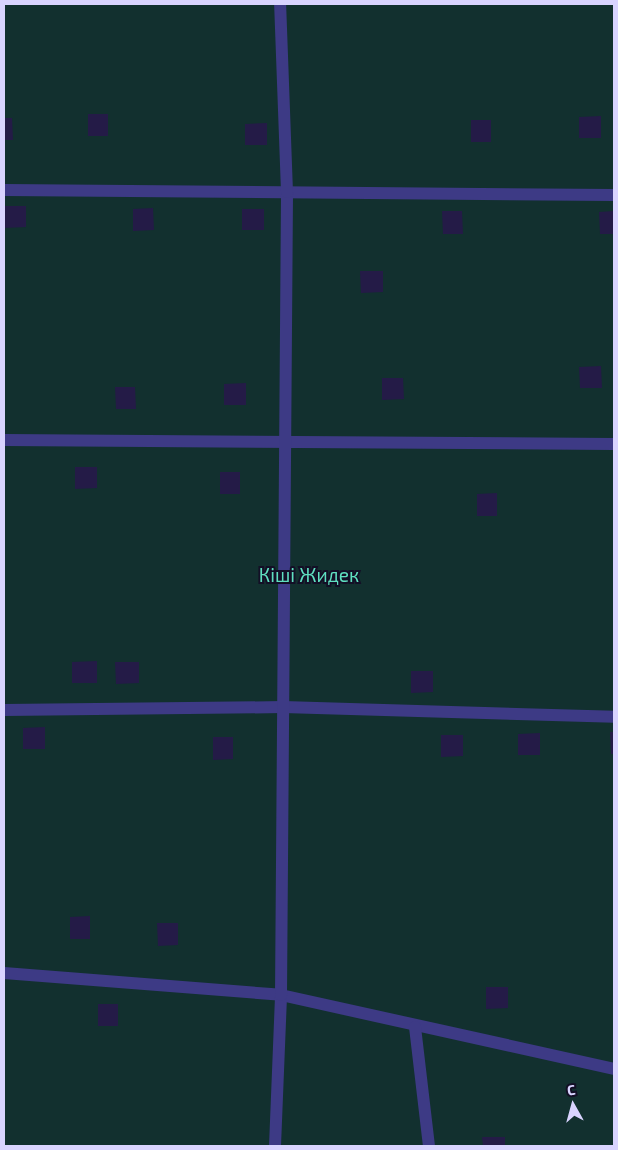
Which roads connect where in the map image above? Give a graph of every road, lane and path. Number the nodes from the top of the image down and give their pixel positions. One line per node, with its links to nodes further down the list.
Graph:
1 (280, 4): 3 (street)
2 (4, 190): 3 (street)
3 (287, 192): 4 (street); 6 (street)
4 (614, 195)
5 (4, 440): 6 (street)
6 (285, 442): 7 (street); 8 (street)
7 (614, 444)
8 (283, 707): 9 (street); 10 (street); 12 (street)
9 (4, 710)
10 (614, 717)
11 (4, 973): 12 (street)
12 (281, 995): 13 (street); 15 (street)
13 (415, 1027): 14 (street); 16 (street)
14 (614, 1069)
15 (274, 1146)
16 (428, 1146)

